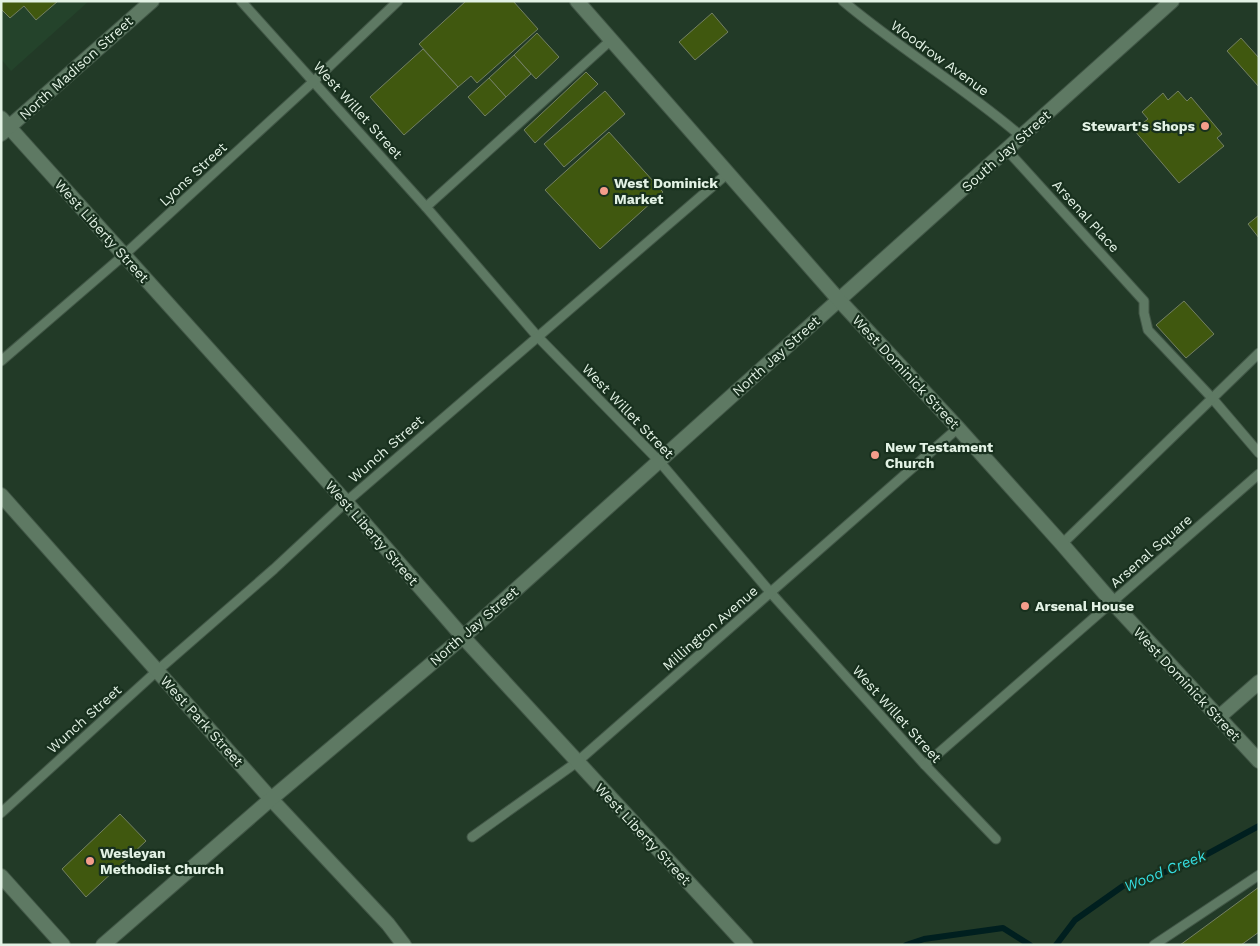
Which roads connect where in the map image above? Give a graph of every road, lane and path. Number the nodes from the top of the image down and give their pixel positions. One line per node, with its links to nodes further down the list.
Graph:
1 (152, 1): 9 (street, North Madison Street)
2 (241, 1): 8 (lane, West Willet Street)
3 (398, 1): 8 (lane, Lyons Street)
4 (578, 1): 7 (street, West Dominick Street)
5 (843, 1): 10 (lane, Woodrow Avenue)
6 (1172, 1): 10 (street, South Jay Street)
7 (611, 40): 12 (street, West Dominick Street); 13 (lane)
8 (314, 81): 13 (lane, West Willet Street); 14 (lane, Lyons Street)
9 (4, 127): 14 (street, West Liberty Street)
10 (1022, 137): 11 (street, South Jay Street)
11 (1007, 150): 15 (street, South Jay Street); 19 (lane, Arsenal Place)
12 (728, 173): 15 (street, West Dominick Street); 16 (lane, Wunch Street)
13 (426, 206): 16 (lane, West Willet Street)
14 (124, 255): 18 (lane, Lyons Street); 25 (street, West Liberty Street)
15 (839, 300): 20 (street, West Dominick Street); 22 (street, North Jay Street)
16 (537, 336): 22 (lane, West Willet Street); 25 (lane, Wunch Street)
17 (1259, 353): 19 (lane)
18 (1, 361)
19 (1212, 398): 21 (lane); 26 (lane)
20 (958, 428): 26 (street, West Dominick Street); 27 (lane, Millington Avenue)
21 (1259, 453)
22 (659, 461): 27 (lane, West Willet Street); 29 (street, North Jay Street)
23 (1259, 474): 28 (lane, Arsenal Square)
24 (1, 495): 30 (street, West Park Street)
25 (346, 502): 29 (street, West Liberty Street); 30 (lane, Wunch Street)
26 (1062, 544): 28 (street, West Dominick Street)
27 (771, 593): 34 (lane, Millington Avenue); 35 (lane, West Willet Street)
28 (1113, 603): 32 (street, West Dominick Street); 35 (lane, Arsenal Square)
29 (463, 637): 34 (street, West Liberty Street); 36 (street, North Jay Street)
30 (158, 670): 36 (street, West Park Street); 37 (lane, Wunch Street)
31 (1259, 682): 32 (street)
32 (1219, 717): 33 (street, West Dominick Street)
33 (1259, 761)
34 (577, 762): 38 (lane, Millington Avenue); 45 (street, West Liberty Street)
35 (925, 766): 39 (lane, West Willet Street)
36 (271, 798): 42 (street, West Park Street); 44 (street, North Jay Street)
37 (1, 813)
38 (472, 837)
39 (996, 839)
40 (1259, 875): 46 (lane)
41 (1, 876): 43 (street)
42 (400, 943)
43 (63, 945)
44 (103, 945)
45 (746, 945)
46 (1154, 945)

